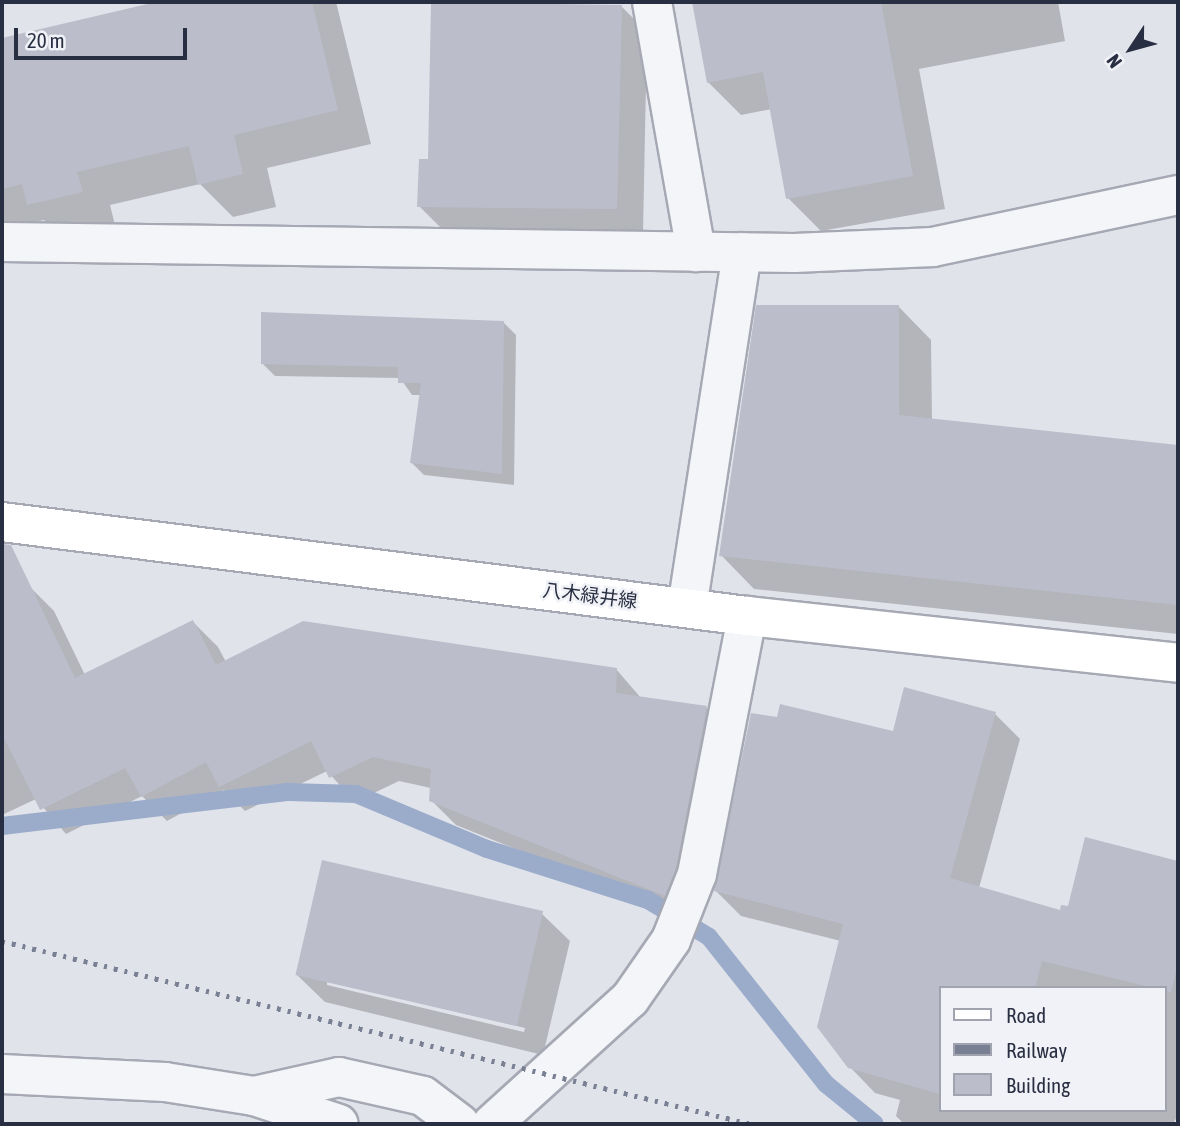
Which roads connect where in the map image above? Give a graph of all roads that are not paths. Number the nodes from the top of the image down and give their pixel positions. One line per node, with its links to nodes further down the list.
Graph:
1 (652, 2): 5 (street)
2 (1178, 195): 4 (street)
3 (2, 242): 5 (street)
4 (742, 252): 5 (street); 7 (street)
5 (696, 253)
6 (2, 522): 7 (main road, 八木緑井線)
7 (687, 608): 8 (main road, 八木緑井線)
8 (747, 616): 9 (main road, 八木緑井線); 14 (street)
9 (1178, 663)
10 (2, 1074): 11 (street)
11 (254, 1097): 12 (street); 13 (street)
12 (339, 1124)
13 (460, 1124)
14 (492, 1124)

